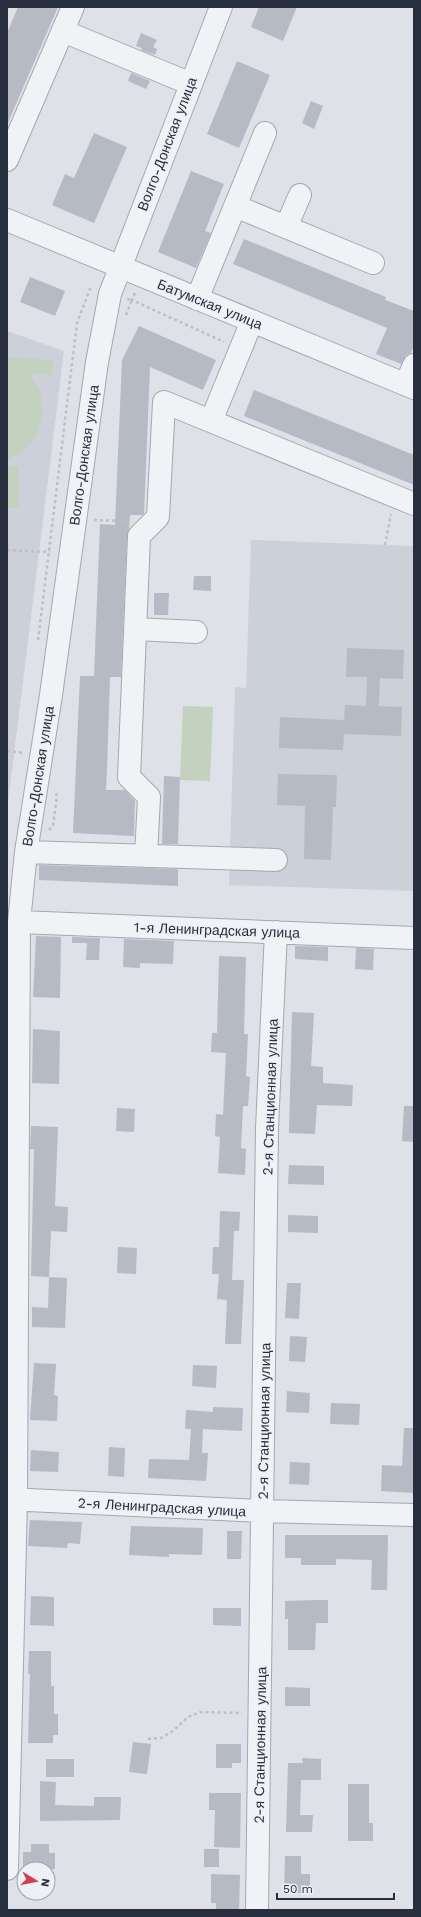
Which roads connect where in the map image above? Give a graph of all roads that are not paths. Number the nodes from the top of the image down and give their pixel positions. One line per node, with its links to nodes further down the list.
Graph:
1 (73, 7): 3 (street)
2 (221, 7): 4 (street, Волго-Донская улица)
3 (63, 31): 4 (street); 6 (street)
4 (191, 84): 12 (street, Волго-Донская улица)
5 (265, 133): 8 (street)
6 (7, 160)
7 (300, 194): 10 (street)
8 (235, 206): 10 (street); 13 (street)
9 (7, 220): 12 (street, Батумская улица)
10 (286, 227): 11 (street)
11 (373, 263)
12 (119, 267): 13 (street, Батумская улица); 20 (street, Волго-Донская улица)
13 (197, 299): 14 (street, Батумская улица)
14 (252, 322): 15 (street, Батумская улица); 16 (street)
15 (411, 379)
16 (211, 421): 17 (street); 18 (street)
17 (414, 504)
18 (135, 629): 19 (street); 21 (street)
19 (196, 632)
20 (26, 852): 21 (street); 23 (street, Волго-Донская улица)
21 (146, 856): 22 (street)
22 (276, 860)
23 (16, 875): 24 (street, Волго-Донская улица)
24 (20, 922): 25 (street, 1-я Ленинградская улица); 27 (street, Волго-Донская улица)
25 (276, 932): 26 (street, 1-я Ленинградская улица); 28 (street, 2-я Станционная улица)
26 (414, 938)
27 (11, 1499): 28 (street, 2-я Ленинградская улица); 30 (street, Волго-Донская улица)
28 (263, 1511): 29 (street, 2-я Ленинградская улица); 31 (street, 2-я Станционная улица)
29 (414, 1515)
30 (7, 1869)
31 (257, 1910)

